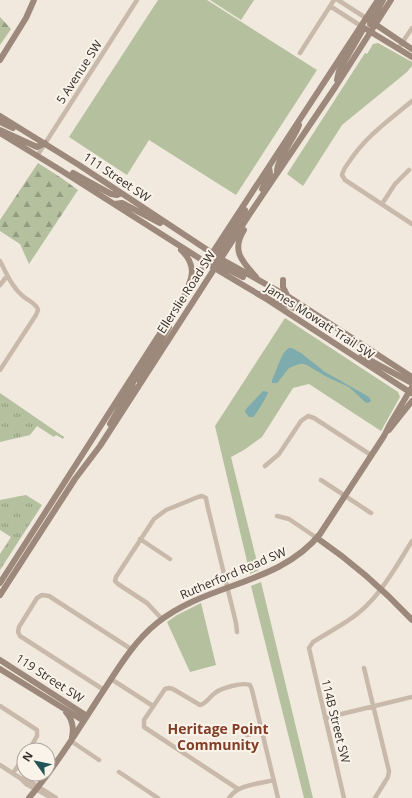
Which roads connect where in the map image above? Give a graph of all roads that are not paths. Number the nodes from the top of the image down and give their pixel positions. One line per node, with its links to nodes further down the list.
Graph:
1 (34, 0): 18 (main road)
2 (137, 0): 27 (street, 5 Avenue SW)
3 (334, 0): 8 (street)
4 (338, 0): 9 (street)
5 (378, 0): 9 (main road)
6 (383, 0): 9 (main road)
7 (391, 0): 9 (main road)
8 (330, 6): 10 (street); 16 (street)
9 (370, 21): 10 (main road); 12 (main road); 13 (main road)
10 (363, 27): 12 (main road); 19 (main road); 21 (main road, Ellerslie Road SW)
11 (412, 28): 13 (street)
12 (371, 32): 14 (main road); 19 (main road, Ellerslie Road SW)
13 (402, 42): 14 (street); 15 (main road)
14 (398, 49): 17 (main road)
15 (412, 49)
16 (300, 53)
17 (412, 57)
18 (0, 60)
19 (336, 86): 32 (main road, Ellerslie Road SW)
20 (412, 101): 36 (street)
21 (304, 114): 30 (main road, Ellerslie Road SW); 32 (main road)
22 (0, 116): 26 (main road, 111 Street SW)
23 (0, 122): 26 (main road)
24 (0, 130): 27 (main road)
25 (0, 133): 28 (main road, 111 Street SW)
26 (33, 136): 27 (main road, 111 Street SW)
27 (45, 143): 28 (street, 5 Avenue SW); 34 (main road, 111 Street SW)
28 (37, 156): 29 (main road, 111 Street SW)
29 (54, 166): 34 (main road); 35 (main road, 111 Street SW)
30 (269, 167): 33 (main road, Ellerslie Road SW); 37 (main road)
31 (409, 170): 36 (street)
32 (278, 172): 37 (main road, Ellerslie Road SW)
33 (259, 182): 42 (main road); 44 (main road, Ellerslie Road SW)
34 (121, 193): 40 (main road, 111 Street SW)
35 (114, 204): 40 (main road); 41 (main road, 111 Street SW)
36 (382, 204): 39 (street)
37 (253, 209): 38 (main road, Ellerslie Road SW)
38 (249, 215): 44 (main road, Ellerslie Road SW); 47 (main road)
39 (412, 224)
40 (178, 231): 42 (main road, 111 Street SW)
41 (169, 239): 45 (main road, 111 Street SW); 52 (main road)
42 (202, 246): 44 (main road, 111 Street SW)
43 (0, 261): 46 (street)
44 (217, 261): 45 (main road, Ellerslie Road SW); 45 (main road, 111 Street SW); 47 (main road, James Mowatt Trail SW); 50 (main road, James Mowatt Trail SW); 61 (main road, Ellerslie Road SW)
45 (206, 263): 52 (main road, Ellerslie Road SW)
46 (7, 276): 48 (street); 57 (street)
47 (260, 282): 49 (main road, James Mowatt Trail SW)
48 (0, 285)
49 (266, 285): 51 (main road, James Mowatt Trail SW); 51 (main road)
50 (251, 290): 54 (main road); 55 (main road, James Mowatt Trail SW)
51 (289, 297): 54 (main road, James Mowatt Trail SW)
52 (182, 301): 53 (main road, Ellerslie Road SW)
53 (176, 310): 58 (main road, Ellerslie Road SW); 61 (main road)
54 (308, 310): 55 (main road); 59 (main road, James Mowatt Trail SW)
55 (309, 326): 56 (main road, James Mowatt Trail SW)
56 (347, 351): 60 (main road); 62 (main road, James Mowatt Trail SW)
57 (0, 370)
58 (134, 375): 65 (main road); 76 (main road, Ellerslie Road SW)
59 (412, 377)
60 (412, 383)
61 (140, 384): 65 (main road, Ellerslie Road SW)
62 (411, 391): 64 (main road, Rutherford Road SW)
63 (412, 401): 64 (main road, Rutherford Road SW)
64 (384, 436): 66 (main road, Rutherford Road SW)
65 (100, 446): 79 (main road, Ellerslie Road SW)
66 (371, 455): 67 (street); 69 (main road, Rutherford Road SW)
67 (265, 466)
68 (321, 480): 69 (street)
69 (345, 496): 70 (street); 72 (main road, Rutherford Road SW)
70 (371, 513)
71 (277, 516): 72 (street)
72 (317, 538): 77 (main road, Rutherford Road SW); 78 (main road)
73 (140, 539): 75 (street); 77 (street); 80 (street)
74 (412, 541): 78 (street)
75 (170, 559)
76 (0, 583)
77 (228, 588): 80 (main road, Rutherford Road SW); 82 (street)
78 (381, 589): 81 (main road); 95 (street, 114B Street SW)
79 (0, 595)
80 (162, 619): 83 (main road, Rutherford Road SW)
81 (412, 620)
82 (237, 632)
83 (131, 649): 87 (main road, Rutherford Road SW); 88 (street)
84 (0, 660): 94 (main road, 119 Street SW)
85 (0, 668): 93 (main road, 119 Street SW)
86 (364, 668): 92 (street)
87 (111, 678): 88 (main road, Rutherford Road SW); 91 (street)
88 (104, 690): 94 (main road, Rutherford Road SW)
89 (412, 697): 92 (street)
90 (0, 706): 99 (street)
91 (153, 706): 96 (street); 107 (street)
92 (373, 707): 95 (street); 115 (street)
93 (62, 708): 94 (main road, 119 Street SW); 98 (main road)
94 (85, 718): 98 (main road, Rutherford Road SW)
95 (325, 718): 114 (street, 114B Street SW)
96 (262, 731): 97 (street); 105 (street)
97 (247, 735)
98 (71, 741): 100 (street); 106 (main road, Rutherford Road SW)
99 (34, 742)
100 (99, 760)
101 (0, 765): 104 (street)
102 (16, 769): 104 (street)
103 (119, 772): 111 (street)
104 (13, 773): 106 (street)
105 (274, 780): 107 (street); 113 (street)
106 (37, 788): 108 (main road, Rutherford Road SW); 109 (street); 110 (street)
107 (238, 789): 112 (street)
108 (29, 798)
109 (52, 798)
110 (56, 798)
111 (158, 798)
112 (229, 798)
113 (278, 798)
114 (344, 798)
115 (375, 798)

